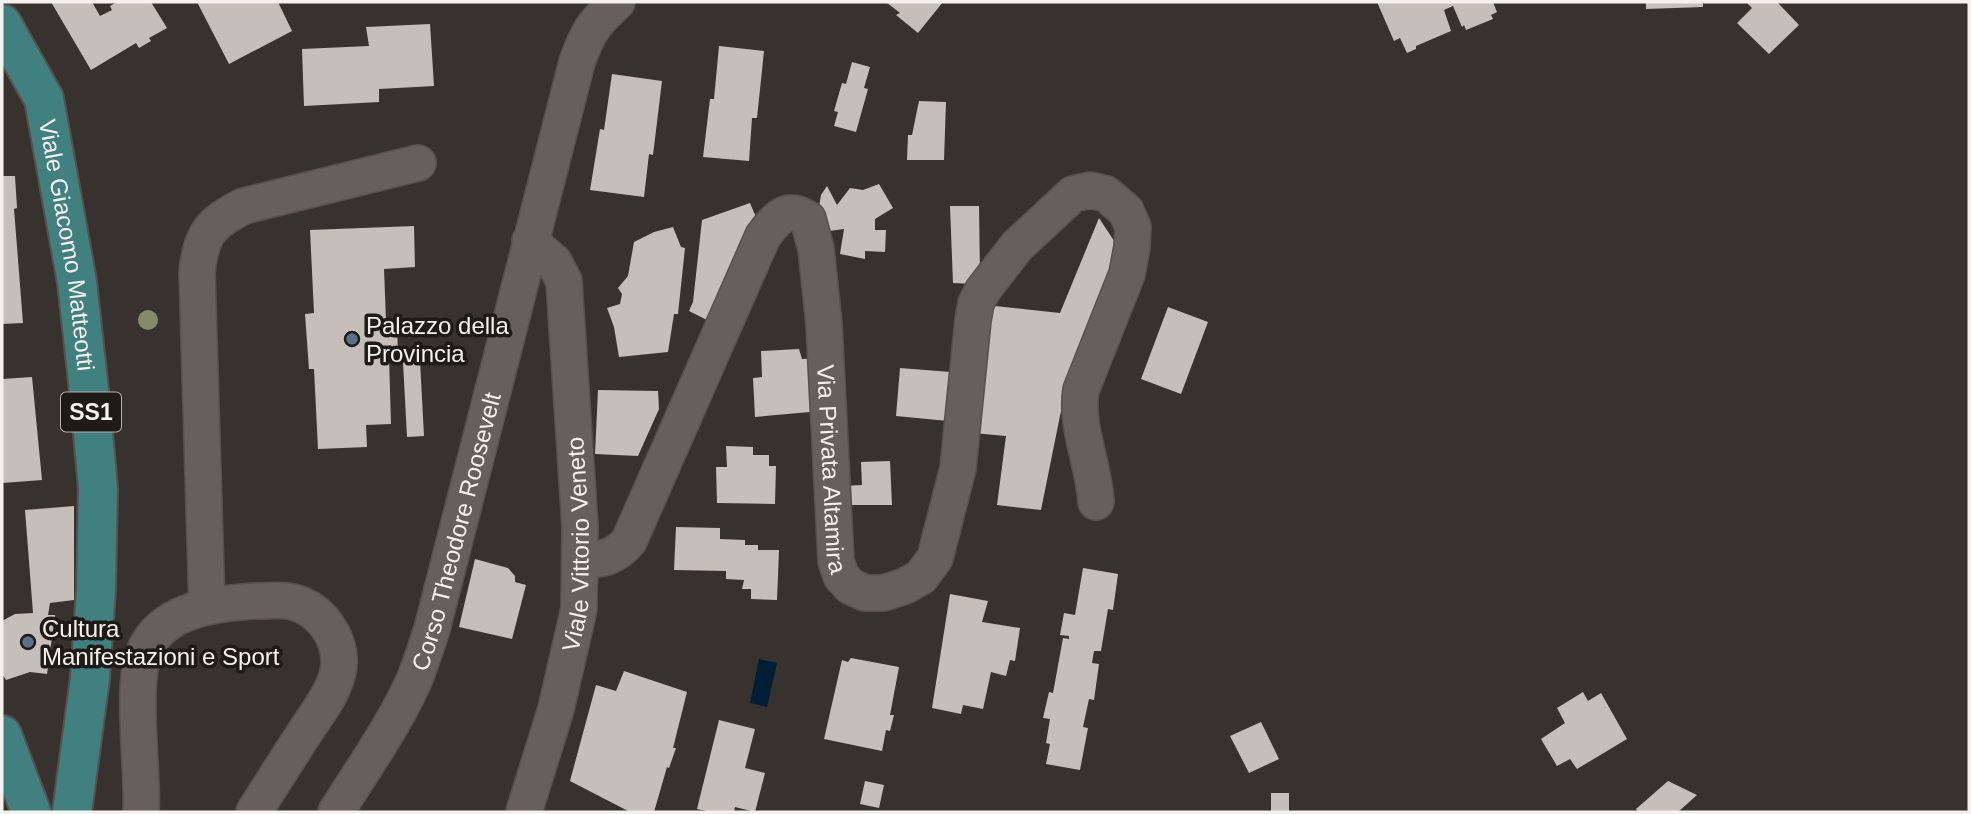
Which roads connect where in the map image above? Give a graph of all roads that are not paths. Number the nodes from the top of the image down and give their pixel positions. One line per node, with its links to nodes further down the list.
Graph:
1 (617, 2): 4 (street, Corso Theodore Roosevelt)
2 (2, 24): 10 (main road, Viale Giacomo Matteotti / SS1)
3 (418, 163): 7 (street)
4 (530, 241): 6 (street, Viale Vittorio Veneto); 13 (street, Corso Theodore Roosevelt)
5 (1096, 502): 6 (street, Via Privata Altamira)
6 (580, 560): 14 (street, Viale Vittorio Veneto)
7 (207, 607): 11 (street); 12 (street)
8 (2, 735): 9 (main road)
9 (31, 810)
10 (72, 812)
11 (141, 812)
12 (254, 812)
13 (336, 812)
14 (524, 812)

